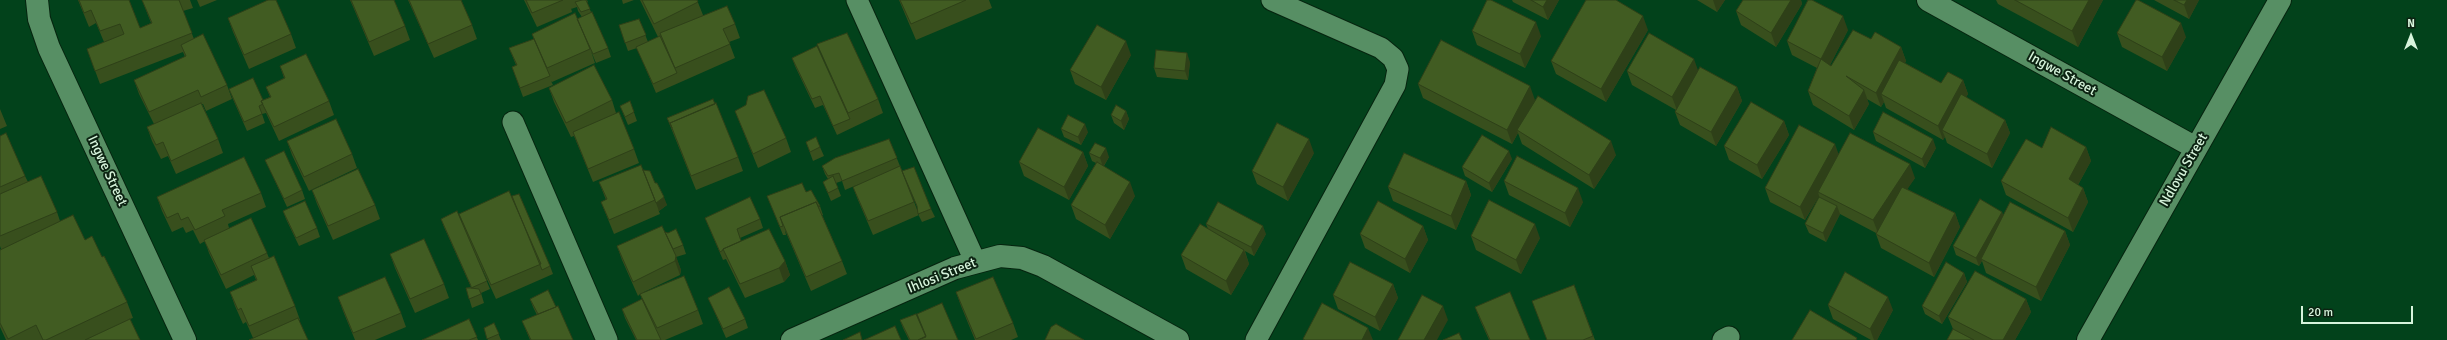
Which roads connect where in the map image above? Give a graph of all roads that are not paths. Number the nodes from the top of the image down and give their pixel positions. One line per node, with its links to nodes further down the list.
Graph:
1 (37, 0): 10 (street, Ingwe Street)
2 (857, 0): 9 (lane)
3 (1272, 0): 14 (lane)
4 (1928, 0): 6 (street, Ingwe Street)
5 (2280, 0): 8 (street, Ndlovu Street)
6 (1952, 6): 8 (street, Ingwe Street)
7 (513, 122): 11 (lane)
8 (2196, 148): 15 (street, Ndlovu Street)
9 (974, 261): 12 (street, Ihlosi Street); 13 (street, Ihlosi Street)
10 (185, 340)
11 (607, 340)
12 (792, 340)
13 (1178, 340)
14 (1256, 340)
15 (2088, 340)

